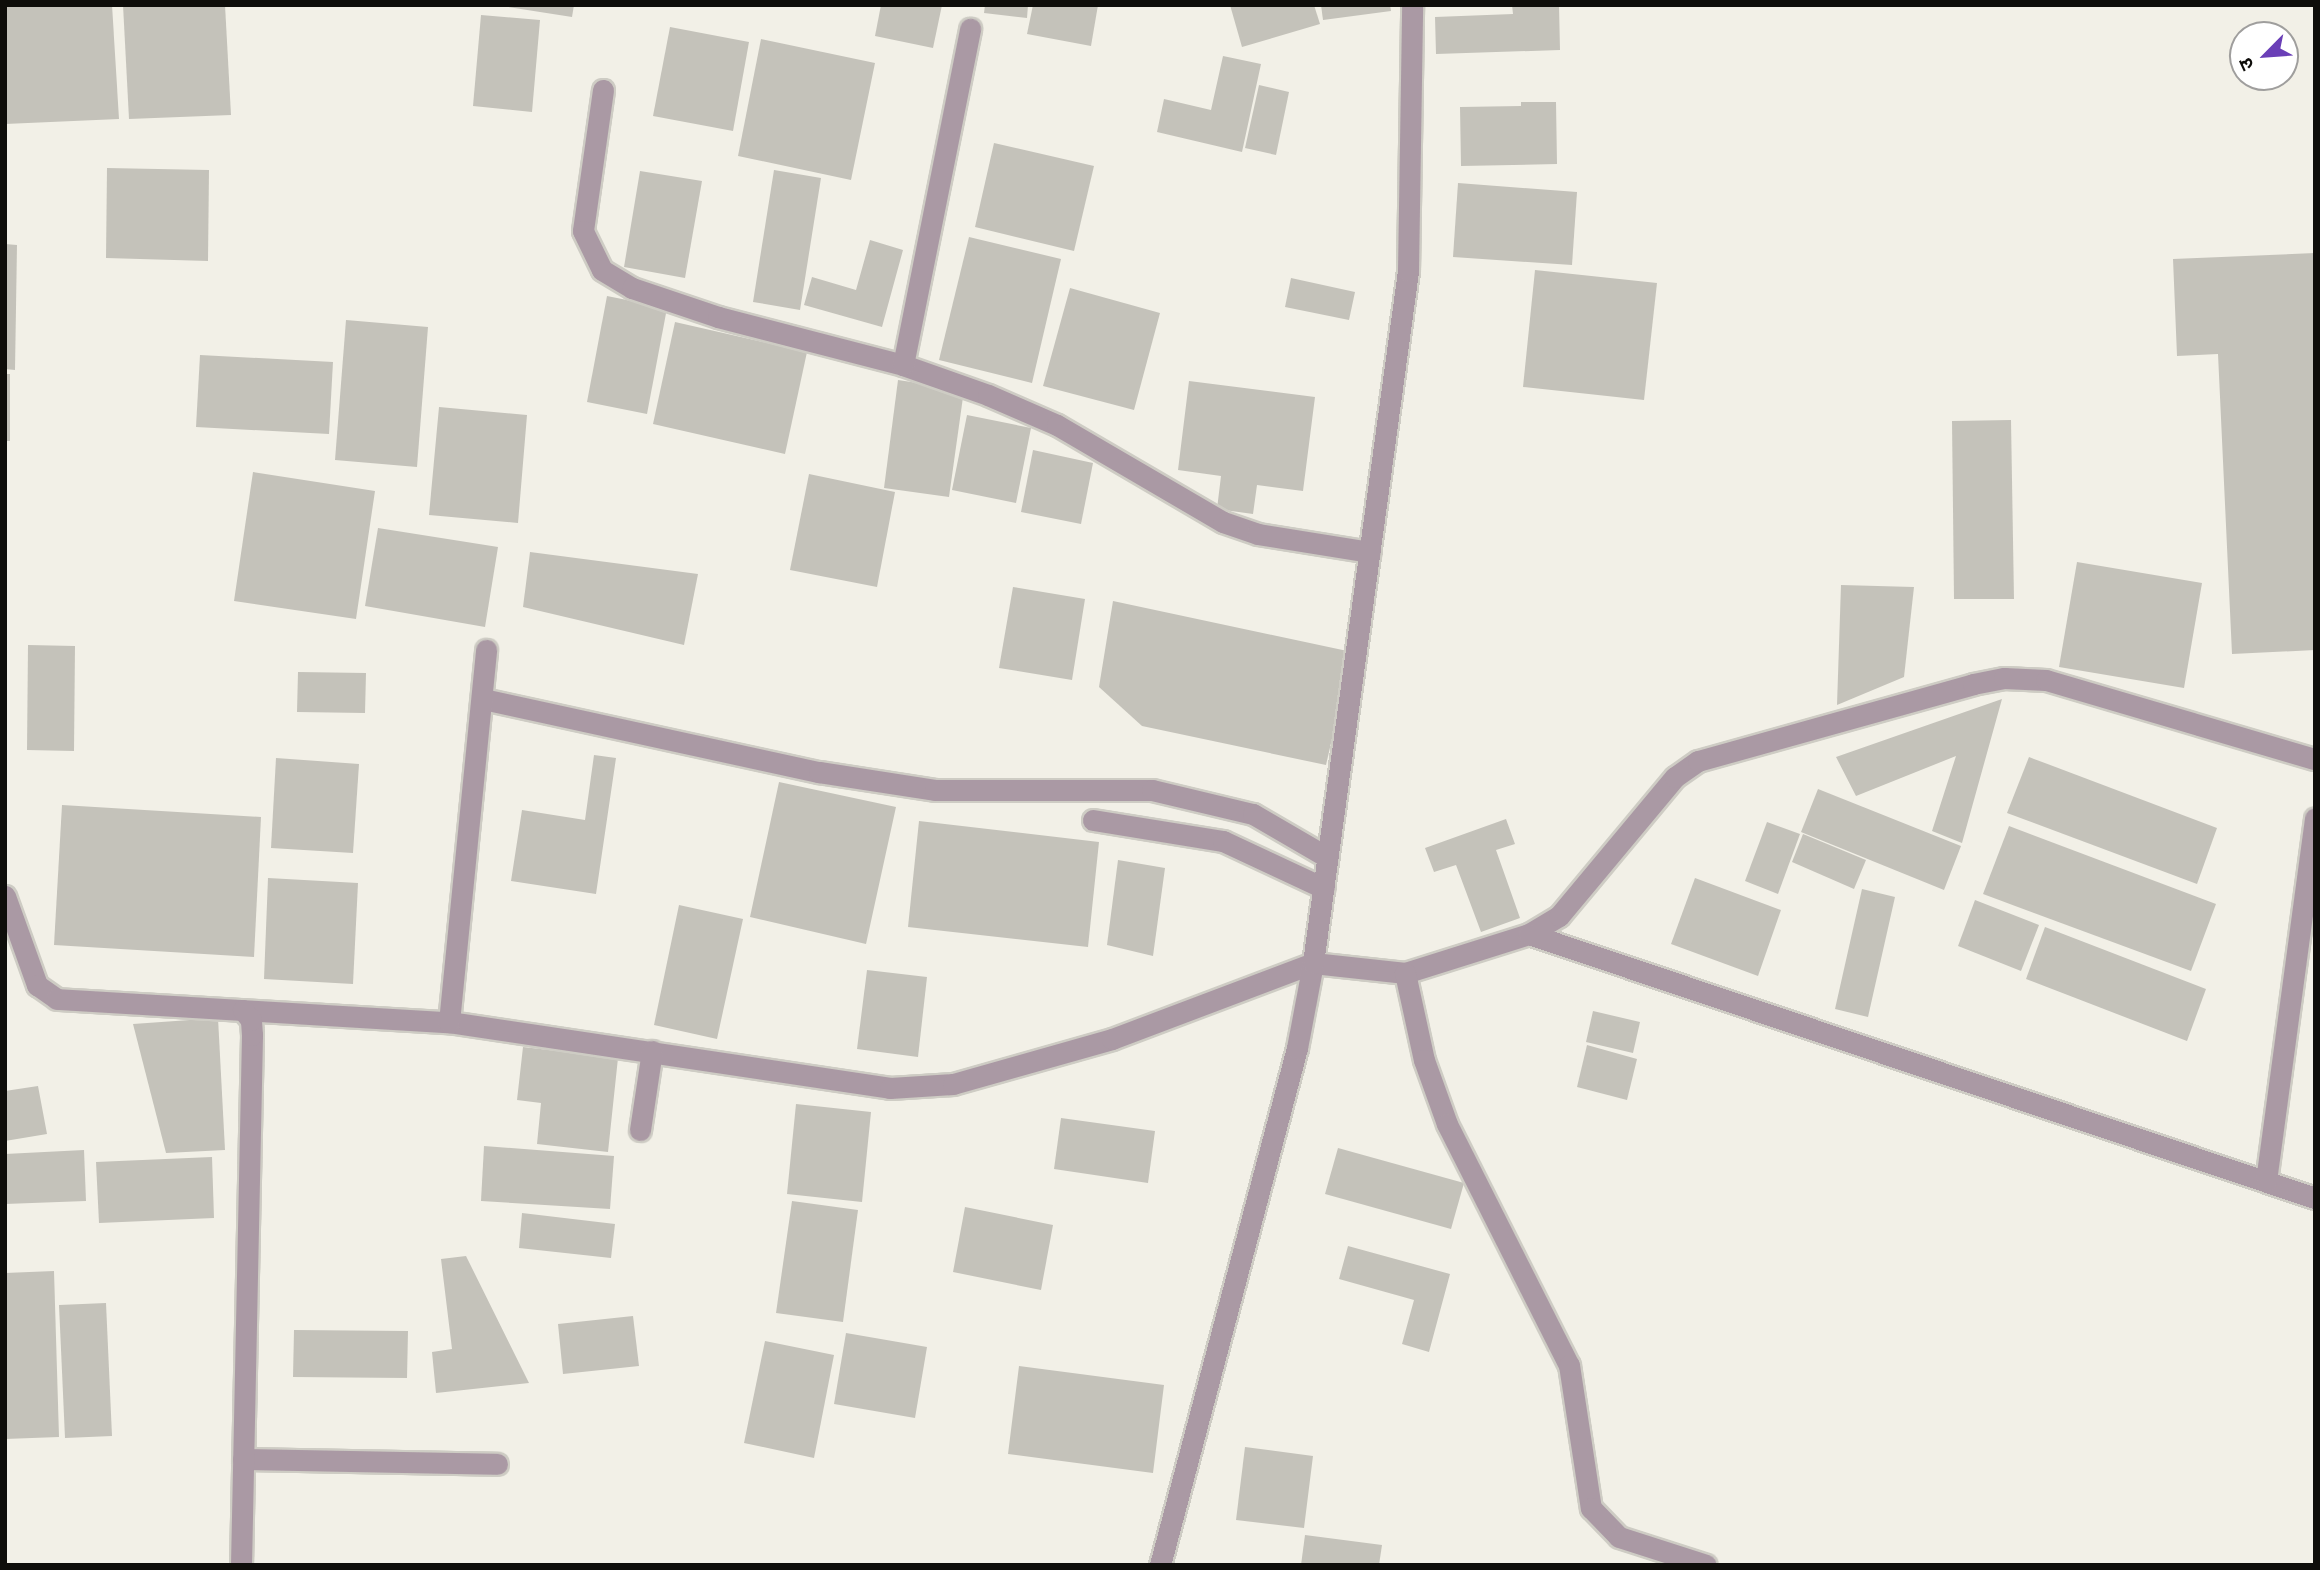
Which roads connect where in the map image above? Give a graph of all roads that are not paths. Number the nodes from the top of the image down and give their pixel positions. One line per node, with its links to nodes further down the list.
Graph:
1 (1412, 5): 5 (street)
2 (970, 29): 4 (street)
3 (603, 90): 4 (street)
4 (902, 365): 5 (street)
5 (1370, 552): 11 (street)
6 (486, 650): 7 (street)
7 (483, 699): 11 (street); 18 (street)
8 (2315, 759): 14 (street)
9 (2315, 818): 21 (street)
10 (1093, 820): 12 (street)
11 (1327, 857): 12 (street)
12 (1324, 888): 15 (street)
13 (5, 896): 17 (street)
14 (1529, 934): 16 (street); 21 (street)
15 (1313, 963): 16 (street); 19 (street); 26 (street)
16 (1405, 973): 27 (street)
17 (243, 1010): 18 (street); 23 (street)
18 (449, 1022): 19 (street)
19 (652, 1051): 20 (street)
20 (640, 1130)
21 (2266, 1181): 22 (street)
22 (2315, 1198)
23 (243, 1459): 24 (street); 25 (street)
24 (497, 1464)
25 (241, 1565)
26 (1160, 1565)
27 (1706, 1565)

